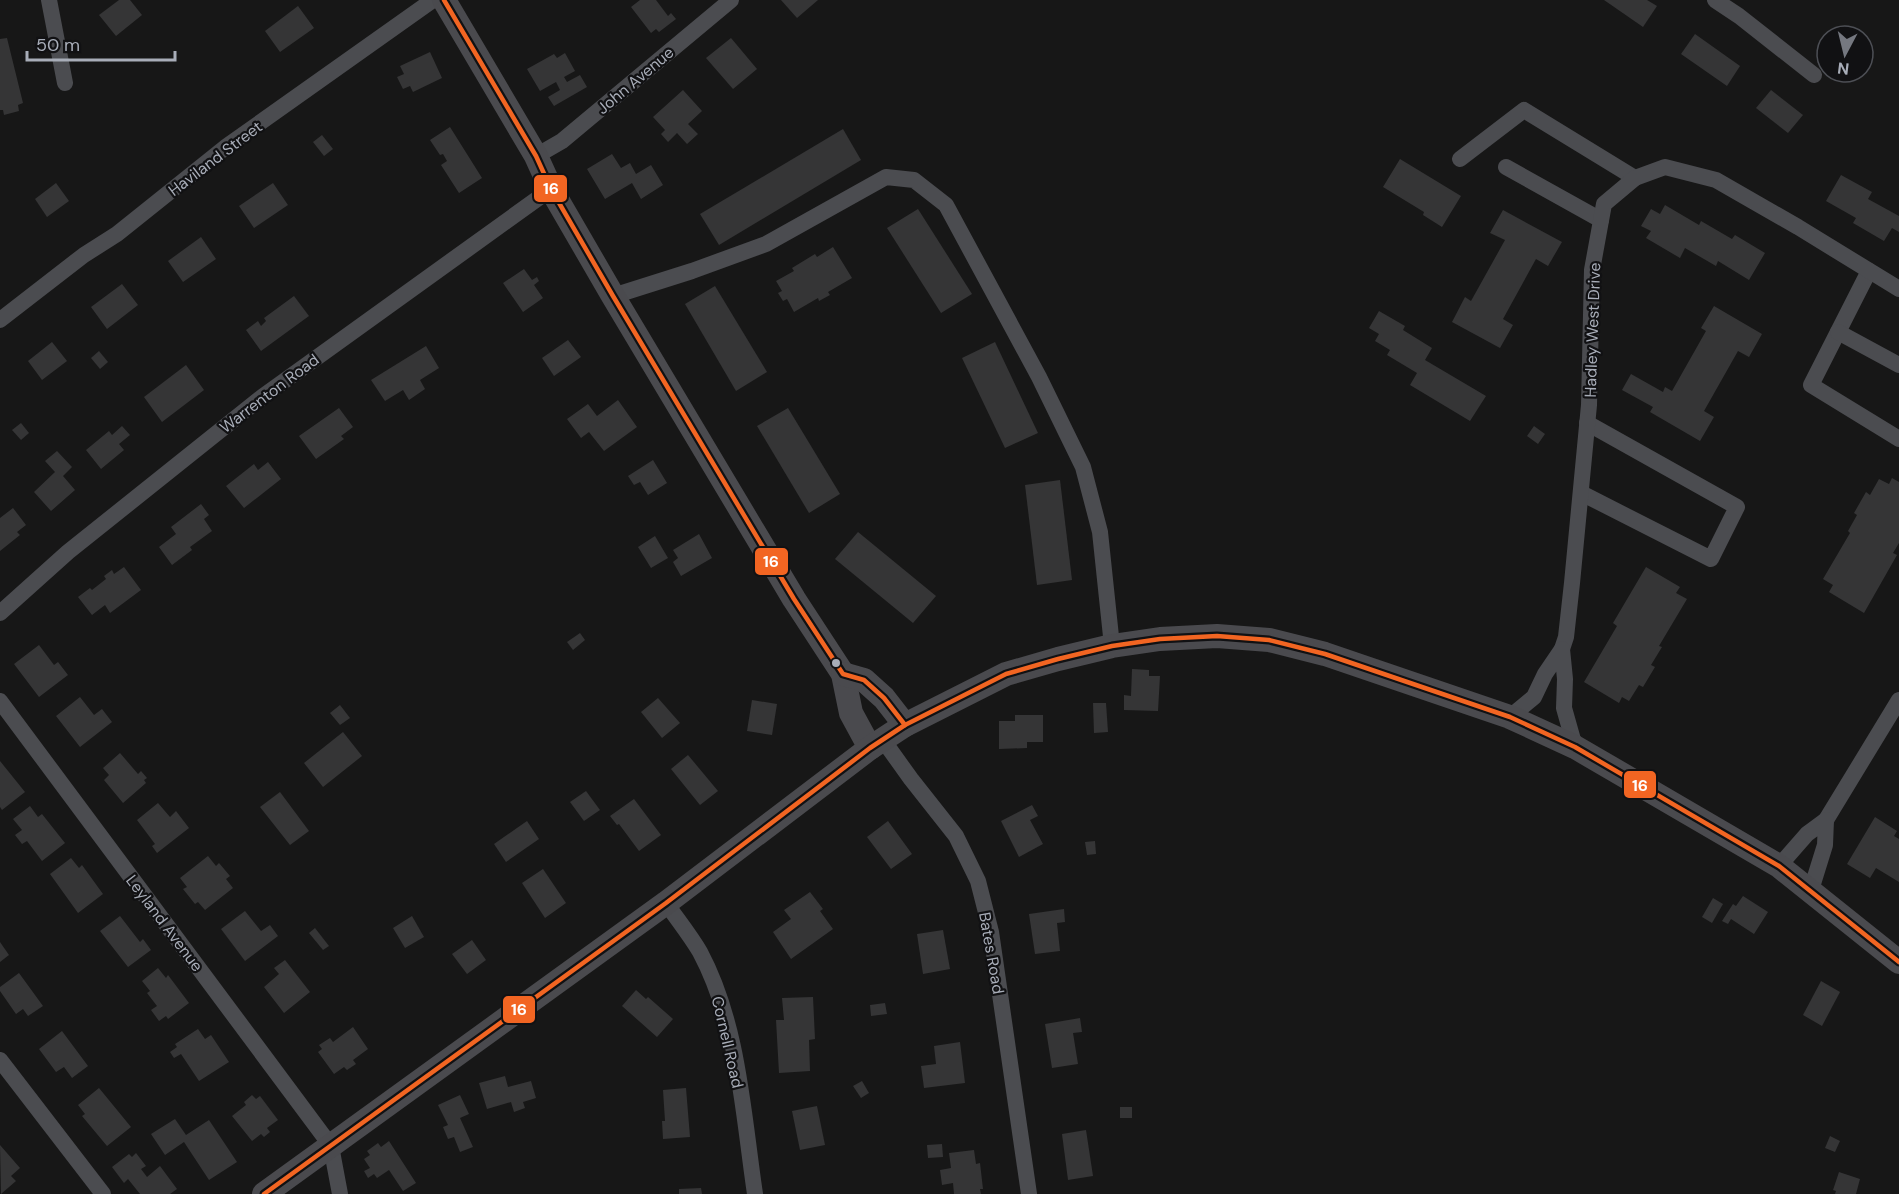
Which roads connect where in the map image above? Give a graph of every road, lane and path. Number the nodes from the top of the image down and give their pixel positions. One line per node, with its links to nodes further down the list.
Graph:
1 (49, 0): 7 (street)
2 (433, 0): 17 (street, Haviland Street)
3 (444, 0): 8 (main road)
4 (731, 0): 8 (street, John Avenue)
5 (1715, 0): 6 (street)
6 (1814, 75)
7 (65, 83)
8 (536, 156): 12 (main road)
9 (1460, 159): 11 (street)
10 (1506, 167): 13 (street)
11 (1635, 178): 13 (street, Hadley West Drive); 14 (street, Hadley West Drive)
12 (551, 189): 16 (main road); 23 (street, Warrenton Road)
13 (1601, 220): 20 (street, Hadley West Drive)
14 (1869, 270): 15 (street, Hadley West Drive); 18 (street)
15 (1899, 289)
16 (613, 296): 24 (street); 26 (main road)
17 (0, 320)
18 (1838, 332): 19 (street); 21 (street)
19 (1899, 365)
20 (1587, 423): 22 (street, Hadley West Drive); 22 (street)
21 (1899, 439)
22 (1581, 493): 25 (street, Hadley West Drive)
23 (0, 613)
24 (1112, 646): 29 (main road); 30 (main road)
25 (1562, 649): 29 (street, Hadley West Drive); 32 (street, Hadley West Drive)
26 (843, 674): 30 (main road); 31 (main road)
27 (1899, 700): 33 (street)
28 (0, 701): 39 (street, Leyland Avenue)
29 (1510, 717): 32 (main road)
30 (904, 725): 31 (main road)
31 (877, 744): 36 (main road); 44 (street, Bates Road)
32 (1575, 747): 34 (main road)
33 (1826, 820): 34 (street); 35 (street)
34 (1779, 866): 35 (main road)
35 (1811, 890): 37 (main road)
36 (666, 903): 39 (main road); 43 (street, Cornell Road)
37 (1899, 962)
38 (0, 1060): 40 (street)
39 (331, 1146): 41 (main road); 42 (street)
40 (103, 1194)
41 (264, 1194)
42 (340, 1194)
43 (755, 1194)
44 (1029, 1194)

